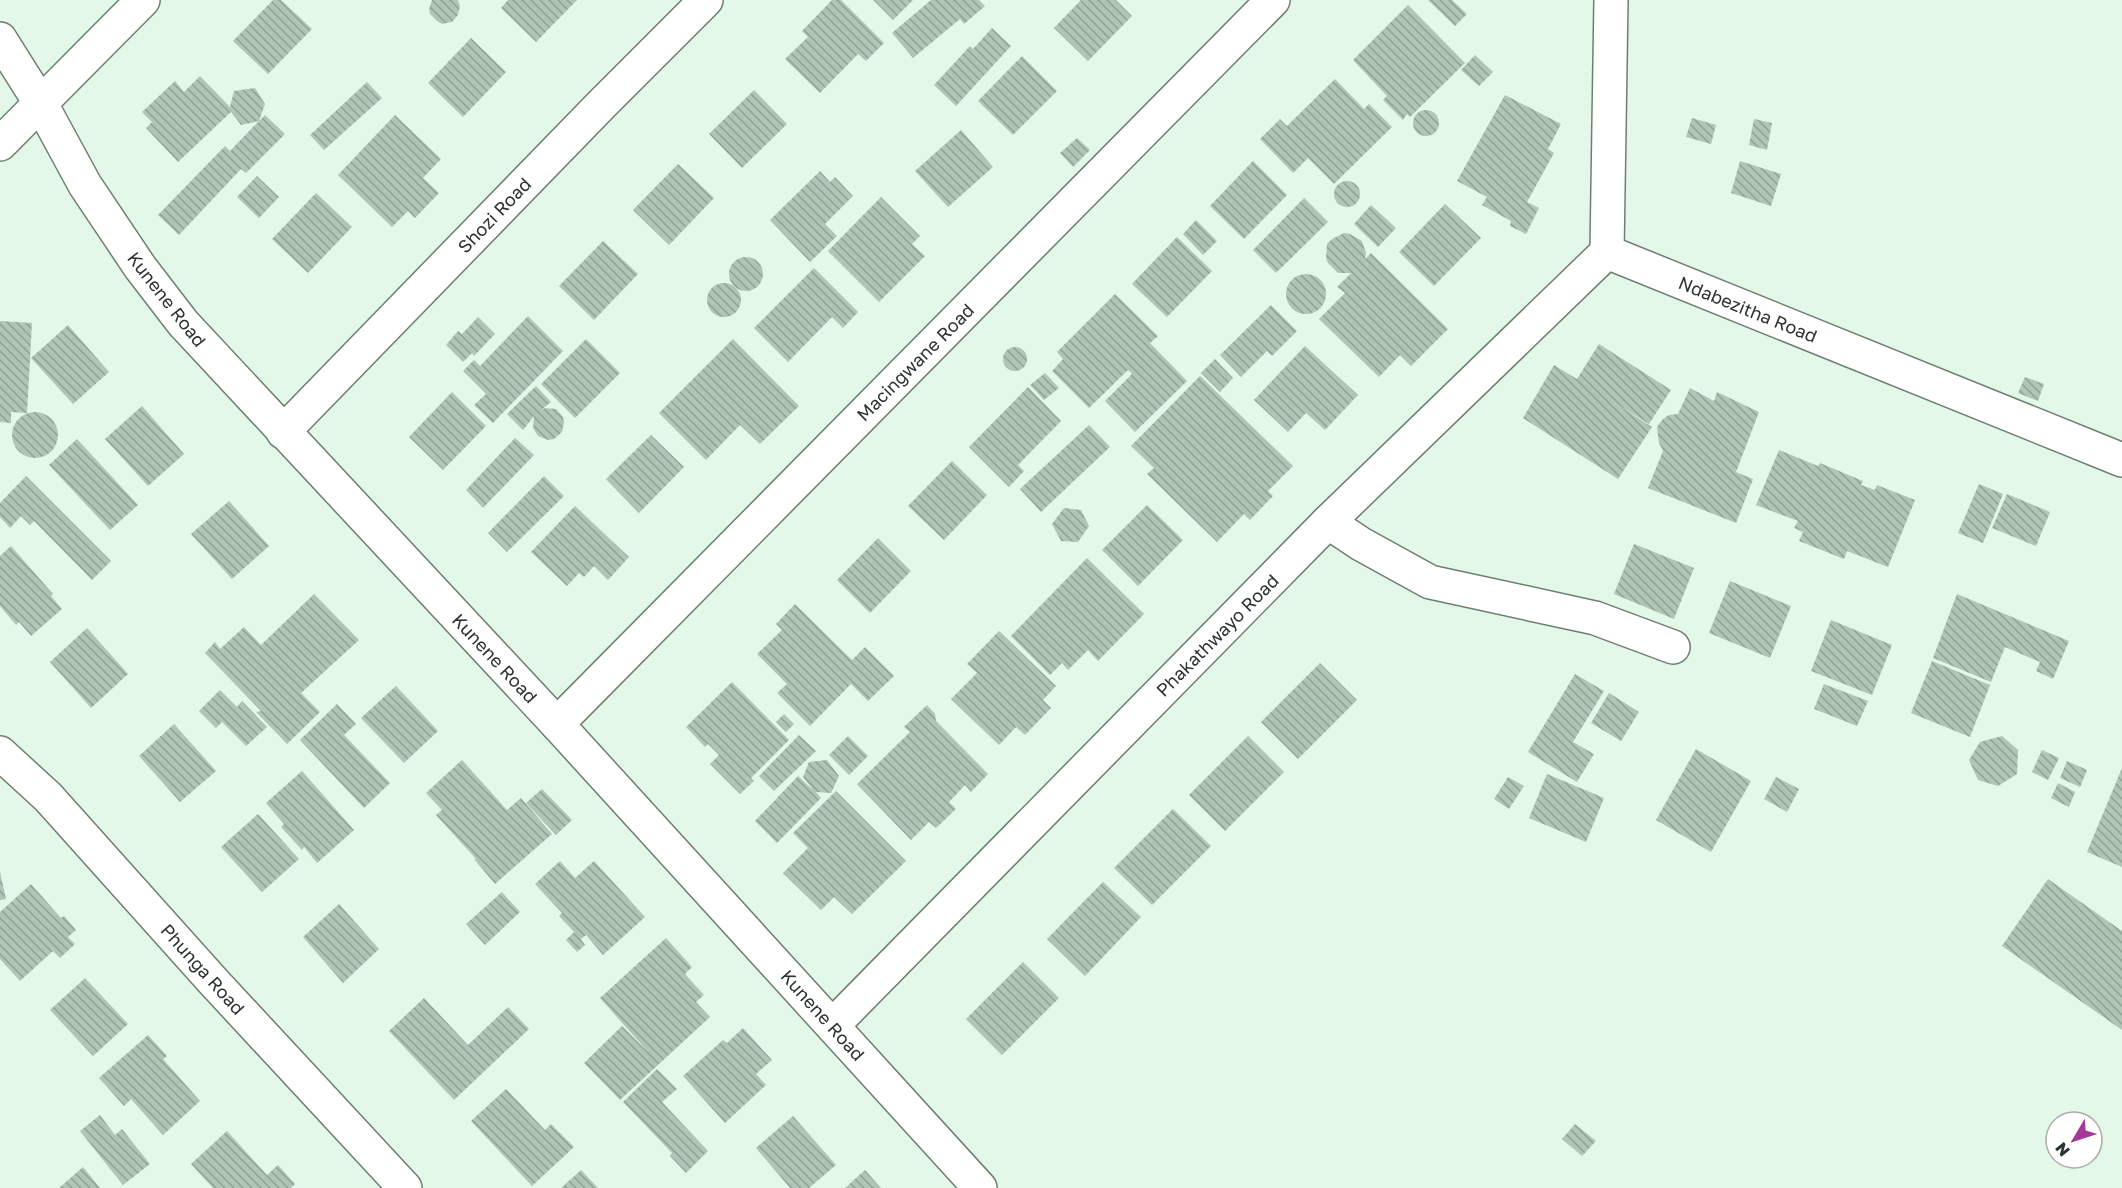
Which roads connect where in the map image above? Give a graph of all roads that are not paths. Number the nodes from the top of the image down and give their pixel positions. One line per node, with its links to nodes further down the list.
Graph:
1 (143, 0): 6 (street)
2 (706, 0): 9 (street, Shozi Road)
3 (1274, 0): 13 (street, Macingwane Road)
4 (1611, 0): 8 (street)
5 (0, 39): 6 (street, Kunene Road)
6 (41, 104): 7 (street); 9 (street, Kunene Road)
7 (0, 144)
8 (1607, 252): 10 (street, Ndabezitha Road); 11 (street, Phakathwayo Road)
9 (284, 432): 13 (street, Kunene Road)
10 (2122, 460)
11 (1328, 522): 12 (street); 15 (street, Phakathwayo Road)
12 (1673, 647)
13 (557, 724): 15 (street, Kunene Road)
14 (0, 753): 16 (street, Phunga Road)
15 (833, 1025): 17 (street, Kunene Road)
16 (405, 1188)
17 (980, 1188)

